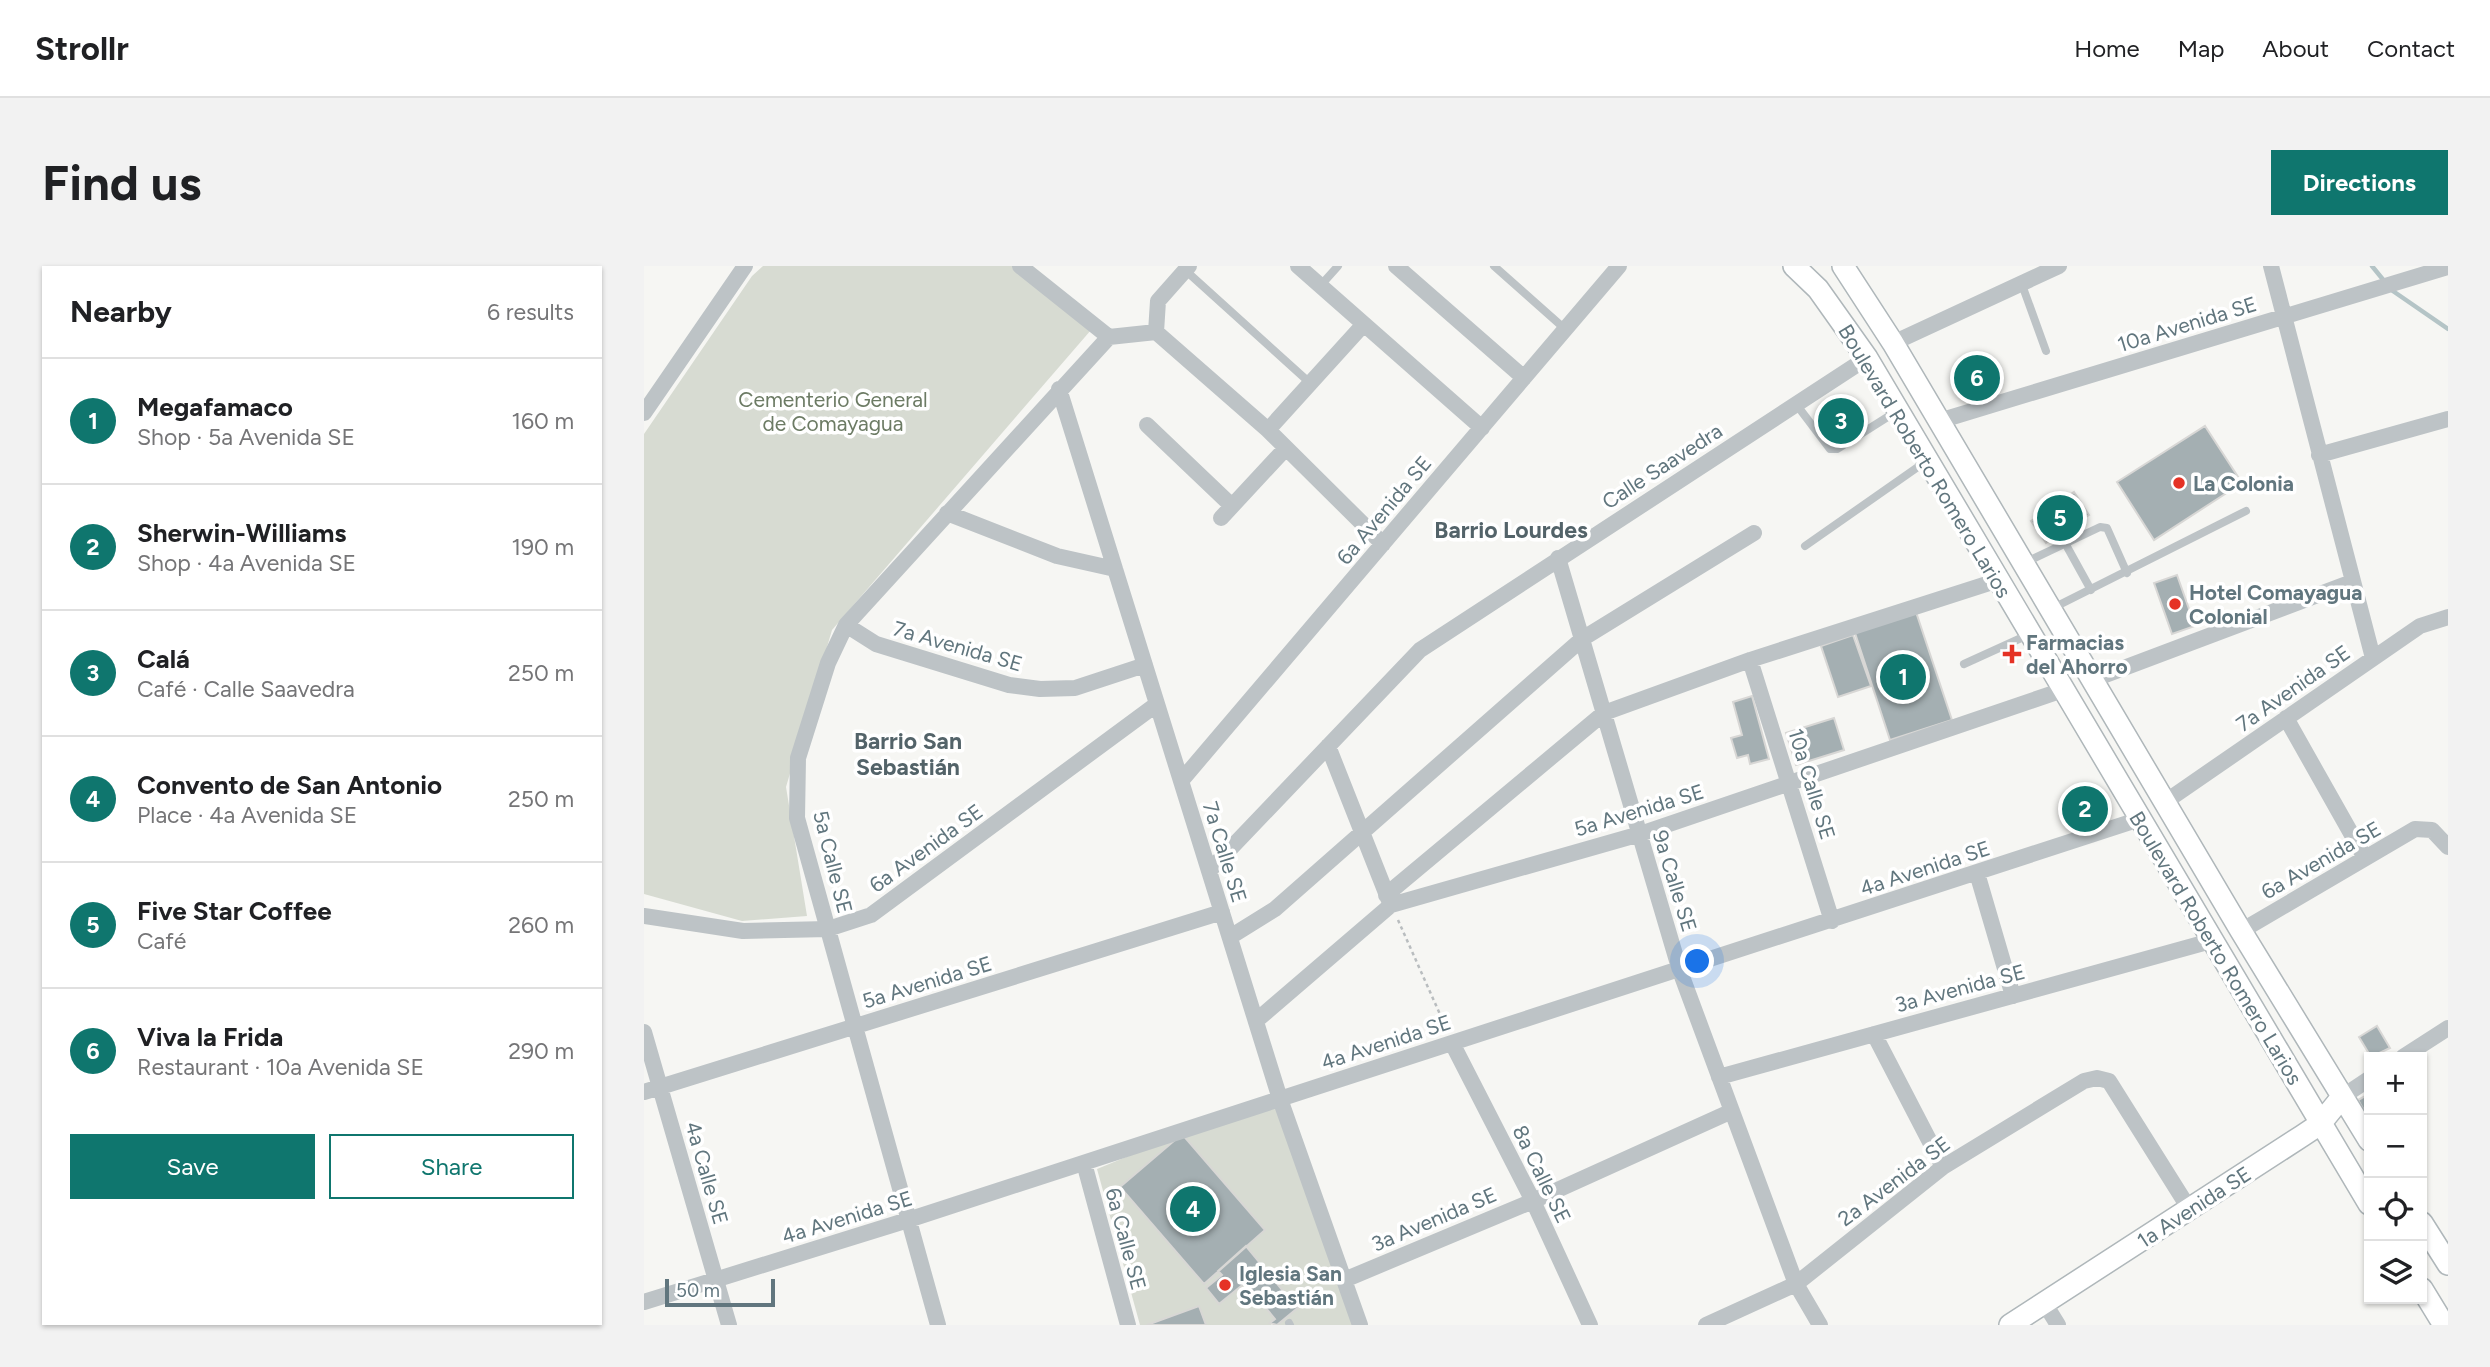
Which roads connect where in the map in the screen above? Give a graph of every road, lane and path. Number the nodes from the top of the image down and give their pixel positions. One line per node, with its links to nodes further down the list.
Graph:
1 (745, 266): 28 (street)
2 (1020, 266): 14 (street)
3 (1298, 266): 16 (street)
4 (1338, 266): 16 (lane)
5 (1396, 266): 25 (street)
6 (1494, 266): 19 (lane)
7 (1619, 266): 19 (street, 6a Avenida SE)
8 (1794, 266): 24 (main road, Boulevard Roberto Romero Larios)
9 (1843, 266): 22 (main road, Boulevard Roberto Romero Larios)
10 (2059, 266): 15 (street)
11 (2271, 266): 17 (street)
12 (1185, 267): 20 (street); 26 (lane)
13 (2448, 267): 17 (street, 10a Avenida SE)
14 (1037, 272): 21 (street)
15 (2021, 282): 22 (street); 23 (lane)
16 (1321, 285): 18 (street)
17 (2284, 317): 33 (street, 10a Avenida SE); 38 (street)
18 (1364, 324): 26 (street); 35 (street)
19 (1565, 329): 25 (street, 6a Avenida SE)
20 (1156, 332): 21 (street); 36 (street)
21 (1109, 337): 27 (street, 5a Calle SE)
22 (1893, 343): 33 (main road, Boulevard Roberto Romero Larios)
23 (2046, 351)
24 (1867, 358): 29 (street, Calle Saavedra); 30 (main road, Boulevard Roberto Romero Larios)
25 (1524, 378): 35 (street, 6a Avenida SE)
26 (1310, 383): 36 (street)
27 (1059, 389): 41 (street, 5a Calle SE); 48 (street, 7a Calle SE)
28 (650, 391): 31 (street)
29 (1796, 404): 30 (lane); 46 (street, Calle Saavedra)
30 (1898, 410): 39 (main road, Boulevard Roberto Romero Larios)
31 (644, 413)
32 (2448, 419): 38 (street)
33 (1939, 421): 47 (main road, Boulevard Roberto Romero Larios)
34 (1147, 425): 37 (street)
35 (1482, 428): 44 (street, 6a Avenida SE)
36 (1268, 430): 37 (street)
37 (1286, 448): 44 (street)
38 (2319, 455): 51 (street)
39 (1928, 460): 45 (lane); 50 (main road, Boulevard Roberto Romero Larios)
40 (2246, 511): 49 (lane)
41 (947, 513): 48 (street); 55 (street, 5a Calle SE)
42 (1754, 533): 57 (street)
43 (2065, 543): 47 (lane); 49 (lane); 52 (lane)
44 (1383, 544): 68 (street, 6a Avenida SE)
45 (1805, 546)
46 (1558, 558): 57 (street, 9a Calle SE); 67 (street, Calle Saavedra)
47 (2024, 564): 53 (main road, Boulevard Roberto Romero Larios)
48 (1115, 569): 61 (street, 7a Calle SE)
49 (2127, 573): 52 (lane)
50 (1999, 580): 56 (main road, Boulevard Roberto Romero Larios); 59 (street)
51 (2352, 582): 58 (street); 62 (street)
52 (2091, 590): 53 (lane)
53 (2051, 610): 62 (main road, Boulevard Roberto Romero Larios)
54 (2443, 619): 58 (street, 7a Avenida SE)
55 (846, 625): 61 (street, 7a Avenida SE); 82 (street, 5a Calle SE)
56 (2030, 634): 60 (lane); 63 (main road, Boulevard Roberto Romero Larios)
57 (1582, 639): 65 (street, 9a Calle SE); 72 (street)
58 (2373, 658): 66 (street, 7a Avenida SE)
59 (1751, 660): 65 (street); 69 (street, 10a Calle SE)
60 (1964, 664)
61 (1145, 665): 64 (street, 7a Calle SE)
62 (2092, 680): 70 (main road, Boulevard Roberto Romero Larios)
63 (2063, 690): 69 (street, 5a Avenida SE); 71 (main road, Boulevard Roberto Romero Larios)
64 (1157, 704): 68 (street, 7a Calle SE); 82 (street, 6a Avenida SE)
65 (1604, 713): 73 (street, 9a Calle SE); 78 (street)
66 (2286, 718): 70 (street, 7a Avenida SE); 75 (street)
67 (1328, 746): 72 (street); 76 (street, Calle Saavedra)
68 (1181, 781): 76 (street, 7a Calle SE)
69 (1791, 783): 73 (street, 5a Avenida SE); 81 (street, 10a Calle SE)
70 (2165, 802): 83 (main road, Boulevard Roberto Romero Larios)
71 (2140, 819): 77 (street, 4a Avenida SE); 85 (main road, Boulevard Roberto Romero Larios)
72 (1363, 830): 78 (street); 84 (street)
73 (1640, 834): 78 (street, 5a Avenida SE); 86 (street, 9a Calle SE)
74 (2448, 847): 75 (street, 6a Avenida SE)
75 (2365, 858): 83 (street, 6a Avenida SE)
76 (1209, 871): 79 (street, 7a Calle SE)
77 (1977, 873): 81 (street, 4a Avenida SE); 87 (street)
78 (1389, 900): 88 (street, 5a Avenida SE); 93 (path)
79 (1222, 912): 84 (street, 7a Calle SE); 89 (street, 5a Avenida SE)
80 (644, 916): 82 (street, 6a Avenida SE)
81 (1832, 921): 86 (street, 4a Avenida SE)
82 (828, 929): 89 (street, 5a Calle SE)
83 (2241, 930): 98 (main road, Boulevard Roberto Romero Larios)
84 (1230, 937): 88 (street, 7a Calle SE)
85 (2211, 941): 87 (street, 3a Avenida SE); 101 (main road, Boulevard Roberto Romero Larios)
86 (1680, 971): 93 (street, 4a Avenida SE); 95 (street, 9a Calle SE)
87 (2013, 996): 92 (street, 3a Avenida SE)
88 (1257, 1020): 99 (street, 7a Calle SE)
89 (856, 1026): 97 (street, 5a Avenida SE); 108 (street, 5a Calle SE)
90 (2448, 1028): 94 (street)
91 (644, 1032): 97 (street, 4a Calle SE)
92 (1874, 1034): 95 (street, 3a Avenida SE); 104 (street)
93 (1452, 1043): 99 (street, 4a Avenida SE); 106 (street, 8a Calle SE)
94 (2411, 1052)
95 (1719, 1077): 100 (street, 9a Calle SE)
96 (2364, 1082): 98 (street, 1a Avenida SE)
97 (652, 1090): 111 (street, 4a Calle SE)
98 (2342, 1097): 101 (main road, 1a Avenida SE); 102 (main road, Boulevard Roberto Romero Larios)
99 (1280, 1099): 103 (street, 4a Avenida SE); 112 (street, 7a Calle SE)
100 (1732, 1111): 106 (street, 3a Avenida SE); 113 (street, 9a Calle SE)
101 (2320, 1124): 105 (main road, Boulevard Roberto Romero Larios); 107 (main road, 1a Avenida SE)
102 (2364, 1132)
103 (1084, 1163): 108 (street, 4a Avenida SE); 119 (street, 6a Calle SE)
104 (1943, 1167): 107 (street, 2a Avenida SE); 113 (street, 2a Avenida SE)
105 (2364, 1196)
106 (1533, 1201): 112 (street, 3a Avenida SE); 121 (street, 8a Calle SE)
107 (2190, 1210): 116 (main road, 1a Avenida SE)
108 (908, 1220): 111 (street, 4a Avenida SE); 118 (street, 5a Calle SE)
109 (2427, 1231): 110 (main road)
110 (2448, 1264)
111 (716, 1280): 115 (street, 4a Avenida SE); 117 (street, 4a Calle SE)
112 (1344, 1280): 120 (street, 7a Calle SE)
113 (1796, 1284): 122 (street, 2a Avenida SE); 123 (street, 9a Calle SE)
114 (2427, 1297): 126 (main road)
115 (644, 1302)
116 (2045, 1304): 124 (main road, 1a Avenida SE); 125 (street)
117 (729, 1325)
118 (938, 1325)
119 (1128, 1325)
120 (1360, 1325)
121 (1590, 1325)
122 (1706, 1325)
123 (1820, 1325)
124 (2010, 1325)
125 (2058, 1325)
126 (2444, 1325)

